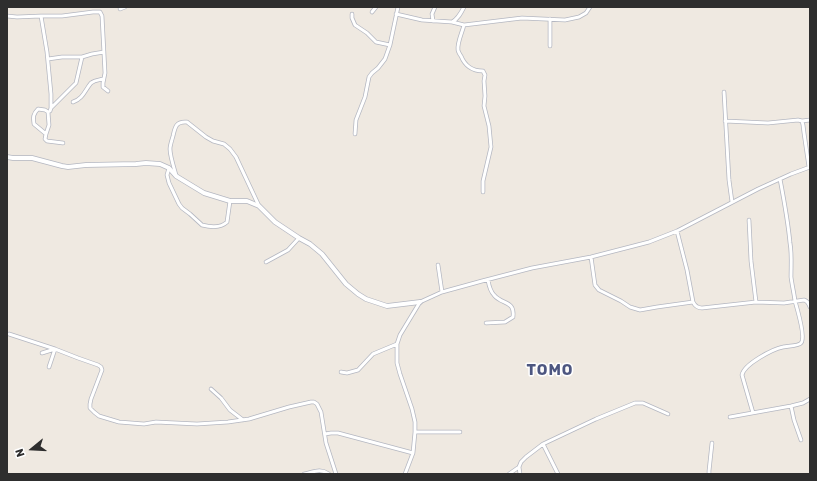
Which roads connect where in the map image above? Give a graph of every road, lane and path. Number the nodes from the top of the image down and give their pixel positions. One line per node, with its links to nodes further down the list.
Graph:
1 (96, 7): 9 (street)
2 (125, 7): 8 (street)
3 (376, 7): 10 (street)
4 (398, 7): 12 (street)
5 (435, 7): 16 (street)
6 (464, 7): 17 (street)
7 (590, 7): 15 (street)
8 (120, 9)
9 (96, 12): 14 (street); 21 (street)
10 (372, 12)
11 (352, 14): 19 (street)
12 (396, 14): 16 (street); 19 (street)
13 (7, 16): 14 (street)
14 (41, 16): 23 (street)
15 (550, 19): 18 (street); 20 (street)
16 (433, 21): 17 (street)
17 (452, 22): 18 (street)
18 (464, 25): 41 (street)
19 (390, 45): 34 (street)
20 (550, 46)
21 (104, 52): 22 (street); 24 (street)
22 (82, 57): 23 (street); 28 (street)
23 (48, 59): 28 (street)
24 (104, 78): 25 (street); 27 (street)
25 (108, 92)
26 (724, 92): 31 (street)
27 (73, 102)
28 (51, 108): 29 (street)
29 (48, 112): 33 (street); 33 (street)
30 (810, 120): 32 (street)
31 (725, 121): 32 (street); 43 (street)
32 (802, 121): 37 (street)
33 (46, 134): 35 (street)
34 (355, 134)
35 (63, 143)
36 (7, 157): 38 (street)
37 (809, 167): 40 (street)
38 (168, 168): 39 (street); 42 (street)
39 (176, 176): 42 (street); 44 (street)
40 (780, 179): 43 (street); 53 (street)
41 (483, 192)
42 (230, 201): 44 (street)
43 (732, 202): 46 (street)
44 (259, 206): 47 (street)
45 (749, 220): 56 (street)
46 (677, 231): 48 (street); 55 (street)
47 (299, 238): 49 (street); 54 (street)
48 (591, 257): 51 (street); 55 (street)
49 (266, 262)
50 (438, 265): 52 (street)
51 (488, 280): 52 (street); 58 (street)
52 (442, 292): 54 (street)
53 (795, 301): 56 (street); 57 (street); 68 (street)
54 (420, 302): 60 (street)
55 (693, 302): 56 (street)
56 (756, 302)
57 (810, 307)
58 (486, 323)
59 (9, 334): 61 (street)
60 (397, 344): 64 (street); 72 (street)
61 (54, 349): 62 (street); 63 (street); 71 (street)
62 (42, 353)
63 (49, 367)
64 (341, 372)
65 (211, 389): 71 (street)
66 (810, 399): 67 (street)
67 (791, 406): 68 (street); 75 (street)
68 (753, 413): 70 (street)
69 (668, 414): 77 (street)
70 (730, 417)
71 (243, 420): 74 (street)
72 (415, 432): 73 (street); 78 (street)
73 (460, 432)
74 (324, 434): 78 (street); 82 (street)
75 (801, 440)
76 (712, 443): 87 (street)
77 (543, 444): 79 (street); 86 (street)
78 (413, 453): 83 (street)
79 (519, 467): 84 (street); 85 (street)
80 (304, 474): 81 (street)
81 (329, 474)
82 (336, 474)
83 (404, 474)
84 (509, 474)
85 (520, 474)
86 (558, 474)
87 (709, 474)

